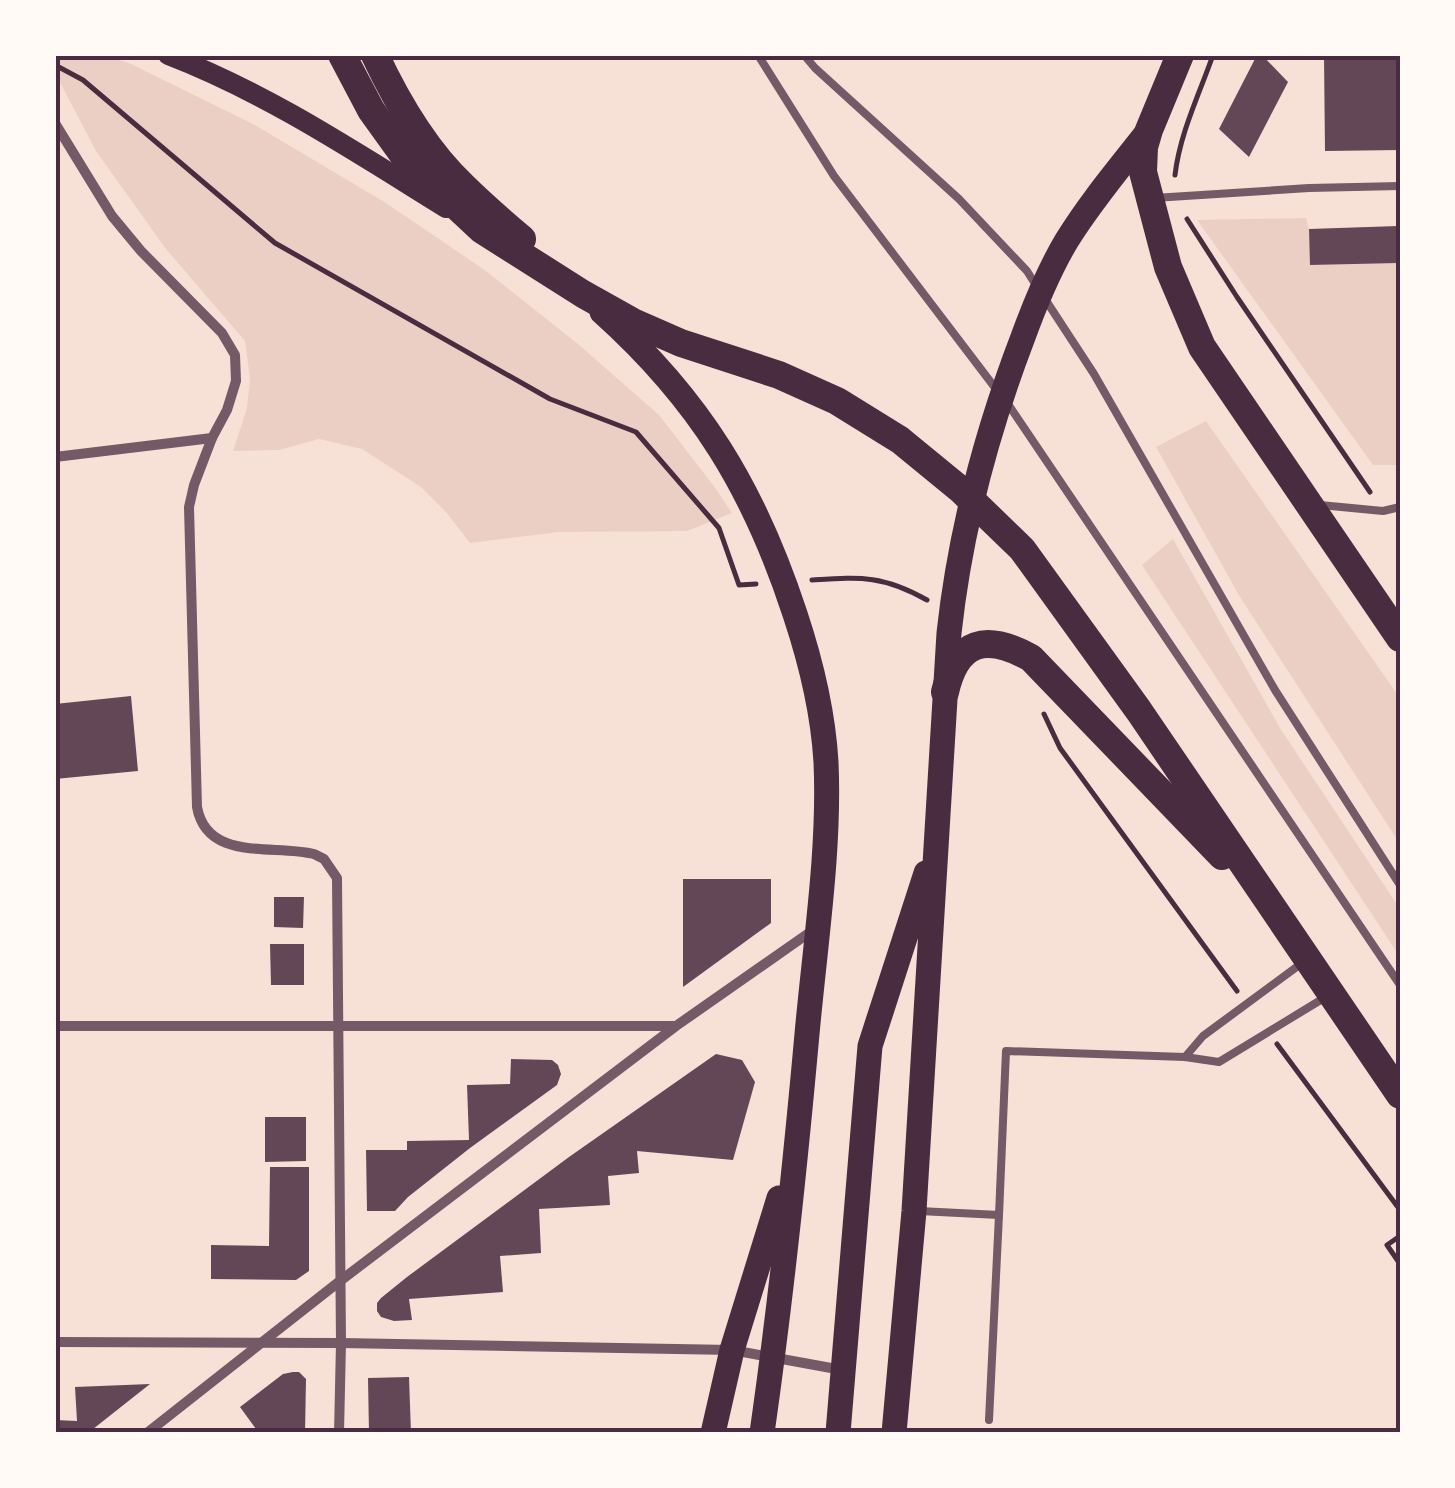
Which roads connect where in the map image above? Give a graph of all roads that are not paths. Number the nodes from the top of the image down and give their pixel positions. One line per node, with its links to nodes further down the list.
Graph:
1 (168, 55): 11 (main road)
2 (342, 55): 11 (highway)
3 (374, 55): 13 (highway)
4 (758, 55): 14 (lane)
5 (804, 55): 12 (lane)
6 (1180, 55): 8 (highway)
7 (55, 123): 15 (street)
8 (1149, 130): 10 (highway); 12 (main road)
9 (1400, 186): 10 (lane)
10 (1163, 198): 18 (highway)
11 (482, 230): 13 (highway)
12 (1040, 293): 14 (main road); 23 (lane)
13 (583, 294): 17 (highway); 25 (main road)
14 (1002, 396): 17 (main road); 27 (lane)
15 (212, 438): 16 (street); 30 (street)
16 (55, 457)
17 (973, 502): 21 (main road); 24 (highway)
18 (1308, 503): 19 (lane); 20 (highway)
19 (1400, 507)
20 (1400, 638)
21 (944, 692): 22 (main road); 24 (highway)
22 (936, 842): 35 (main road); 43 (main road)
23 (1400, 885)
24 (1282, 918): 26 (highway)
25 (816, 928): 31 (street); 34 (main road)
26 (1308, 958): 28 (highway); 32 (lane)
27 (1400, 985)
28 (1332, 993): 32 (lane); 33 (highway)
29 (55, 1026): 30 (street)
30 (339, 1026): 31 (street); 37 (street)
31 (676, 1026): 37 (street)
32 (1185, 1057): 36 (lane)
33 (1400, 1095)
34 (797, 1141): 41 (main road); 42 (main road)
35 (914, 1211): 36 (lane); 50 (main road)
36 (999, 1215): 44 (lane)
37 (340, 1281): 39 (street); 40 (street)
38 (55, 1342): 39 (street)
39 (263, 1342): 40 (street); 45 (street)
40 (341, 1343): 41 (street); 46 (street)
41 (732, 1350): 42 (street); 47 (main road)
42 (773, 1359): 43 (street); 48 (main road)
43 (844, 1370): 49 (main road)
44 (989, 1420)
45 (147, 1433)
46 (339, 1433)
47 (713, 1433)
48 (762, 1433)
49 (838, 1433)
50 (894, 1433)

